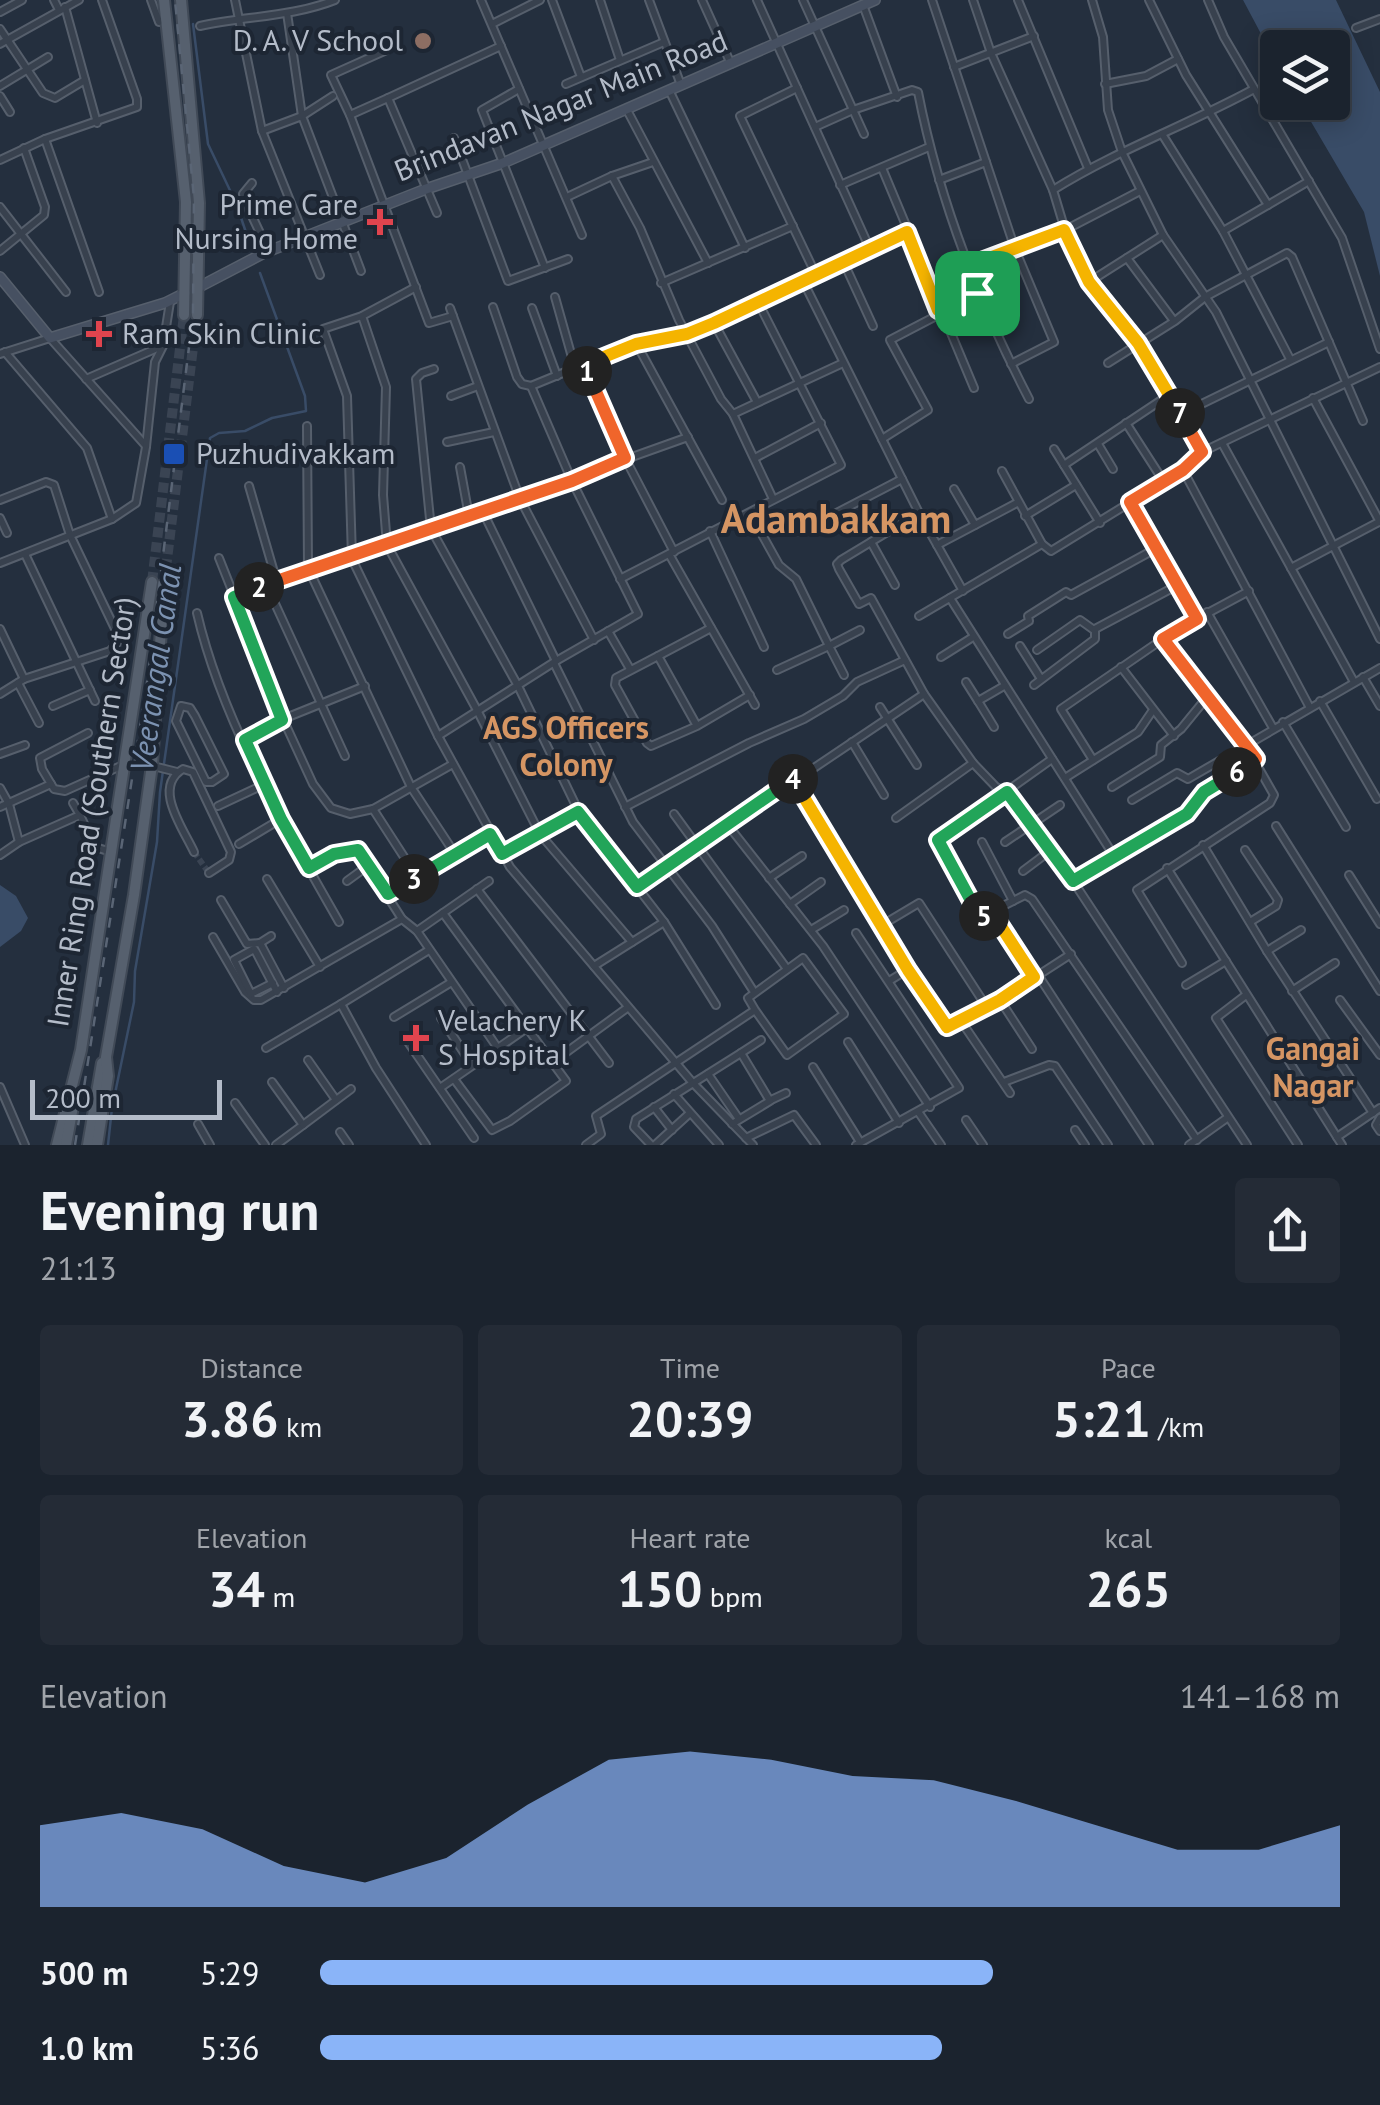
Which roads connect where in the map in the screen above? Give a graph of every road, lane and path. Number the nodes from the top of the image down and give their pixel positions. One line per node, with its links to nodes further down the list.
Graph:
1 (22, 0): 28 (street)
2 (54, 0): 27 (street)
3 (79, 0): 27 (street)
4 (102, 0): 71 (street)
5 (151, 0): 32 (street)
6 (164, 0): 98 (main road)
7 (180, 0): 99 (main road)
8 (236, 0): 30 (street)
9 (335, 0): 29 (street)
10 (481, 0): 33 (street)
11 (540, 0): 33 (street)
12 (552, 0): 51 (street)
13 (600, 0): 47 (street)
14 (649, 0): 40 (street)
15 (702, 0): 48 (street)
16 (757, 0): 41 (street)
17 (803, 0): 35 (street)
18 (875, 0): 26 (street, Brindavan Nagar Main Road)
19 (932, 0): 49 (street)
20 (973, 0): 44 (street)
21 (1018, 0): 38 (street)
22 (1092, 0): 54 (street)
23 (1149, 0): 46 (street)
24 (1208, 0): 59 (street)
25 (847, 5): 26 (street, Brindavan Nagar Main Road); 35 (street, Brindavan Nagar Main Road)
26 (864, 5): 63 (street)
27 (62, 8): 39 (street); 52 (street)
28 (0, 12)
29 (287, 13): 30 (street); 70 (street)
30 (238, 18): 34 (street); 73 (street)
31 (1380, 19): 36 (street)
32 (159, 22)
33 (492, 24): 42 (street)
34 (200, 26)
35 (814, 26): 41 (street, Brindavan Nagar Main Road); 66 (street)
36 (1356, 28)
37 (0, 29): 39 (street)
38 (1034, 36): 44 (street); 87 (street)
39 (4, 42): 50 (street)
40 (664, 42): 47 (street); 56 (street)
41 (776, 43): 48 (street, Brindavan Nagar Main Road); 58 (street)
42 (502, 46): 57 (street); 64 (street)
43 (389, 50): 69 (street)
44 (991, 53): 49 (street); 95 (street)
45 (48, 57): 50 (street)
46 (1178, 59): 54 (street); 68 (street)
47 (620, 60): 51 (street)
48 (732, 64): 56 (street, Brindavan Nagar Main Road)
49 (954, 66): 84 (street)
50 (26, 70): 52 (street); 55 (street)
51 (581, 77): 53 (street)
52 (86, 80): 71 (street)
53 (566, 84)
54 (1105, 84): 81 (street)
55 (0, 86)
56 (681, 86): 60 (street, Brindavan Nagar Main Road)
57 (519, 88): 78 (street); 85 (street)
58 (797, 88): 72 (street); 105 (street)
59 (1254, 89): 68 (street); 91 (street)
60 (670, 92): 65 (street, Brindavan Nagar Main Road); 113 (street)
61 (0, 96): 67 (street)
62 (333, 96): 70 (street)
63 (897, 96): 66 (street); 79 (street)
64 (388, 98): 69 (street); 94 (street)
65 (628, 110): 78 (street, Brindavan Nagar Main Road); 83 (street)
66 (853, 110): 72 (street); 74 (street)
67 (10, 112)
68 (1210, 114): 75 (street); 100 (street)
69 (350, 115): 101 (street)
70 (302, 116): 73 (street); 104 (street)
71 (97, 122): 77 (street)
72 (815, 126): 93 (street)
73 (262, 131): 112 (street)
74 (864, 134)
75 (1162, 134): 81 (street); 107 (street)
76 (454, 138): 88 (street)
77 (45, 139): 80 (street); 135 (street)
78 (543, 145): 85 (street, Brindavan Nagar Main Road); 97 (street)
79 (929, 147): 86 (street); 90 (street)
80 (24, 148): 82 (street); 110 (street)
81 (1122, 152): 87 (street); 96 (street)
82 (0, 160)
83 (654, 162): 89 (street); 120 (street)
84 (986, 162): 90 (street); 114 (street)
85 (503, 163): 88 (street, Brindavan Nagar Main Road); 123 (street)
86 (882, 168): 93 (street); 108 (street)
87 (1088, 168): 95 (street)
88 (470, 176): 94 (street, Brindavan Nagar Main Road); 123 (street)
89 (612, 176): 97 (street); 130 (street)
90 (940, 180): 122 (street)
91 (1309, 181): 100 (street); 157 (street)
92 (252, 183): 117 (street)
93 (840, 185): 115 (street)
94 (426, 190): 101 (street, Brindavan Nagar Main Road); 103 (street)
95 (1053, 190): 106 (street)
96 (1140, 191): 106 (street); 111 (street)
97 (568, 197): 109 (street)
98 (186, 202): 99 (main road); 136 (main road)
99 (199, 202): 132 (main road)
100 (1268, 204): 107 (street)
101 (385, 205): 104 (street, Brindavan Nagar Main Road); 133 (street)
102 (0, 207): 110 (street)
103 (436, 213)
104 (344, 223): 112 (street, Brindavan Nagar Main Road); 124 (street)
105 (792, 226): 113 (street); 128 (street)
106 (1064, 230): 114 (street); 129 (street)
107 (1222, 231): 126 (street)
108 (907, 232): 115 (street); 144 (street)
109 (582, 234)
110 (20, 235): 116 (street); 134 (street)
111 (1163, 235): 118 (street); 139 (street)
112 (304, 237): 117 (street, Brindavan Nagar Main Road); 125 (street)
113 (745, 248): 120 (street)
114 (1015, 248): 122 (street); 162 (street)
115 (870, 249): 121 (street)
116 (0, 251)
117 (266, 253): 132 (street, Brindavan Nagar Main Road)
118 (1127, 258): 129 (street); 148 (street)
119 (568, 259): 123 (street)
120 (708, 263): 130 (street)
121 (844, 263): 128 (street); 150 (street)
122 (968, 266): 137 (street)
123 (544, 268)
124 (361, 271)
125 (320, 275)
126 (1248, 275): 139 (street); 153 (street); 159 (street)
127 (0, 277): 152 (street)
128 (817, 277): 131 (street)
129 (1089, 282): 154 (street)
130 (662, 283): 151 (street)
131 (804, 283): 141 (street); 160 (street)
132 (199, 287): 146 (main road)
133 (416, 287): 147 (street); 172 (street)
134 (66, 292)
135 (99, 292)
136 (185, 293): 140 (street); 145 (main road)
137 (977, 293): 144 (street); 162 (street)
138 (555, 297): 165 (street)
139 (1205, 297): 148 (street); 169 (street)
140 (170, 302): 152 (street); 156 (street)
141 (759, 304): 149 (street); 171 (street)
142 (493, 306): 173 (street)
143 (532, 308): 167 (street)
144 (939, 312): 174 (street); 189 (street)
145 (184, 314)
146 (198, 315)
147 (362, 316): 232 (street); 238 (street)
148 (1174, 321): 154 (street)
149 (714, 323): 151 (street); 179 (street)
150 (872, 326)
151 (687, 334): 155 (street); 180 (street)
152 (50, 338): 158 (street); 168 (street)
153 (1329, 342): 159 (street); 170 (street)
154 (1138, 343): 161 (street); 175 (street)
155 (636, 344): 163 (street); 188 (street)
156 (163, 346): 168 (street); 193 (street)
157 (1380, 348)
158 (2, 353): 221 (street)
159 (1290, 359): 169 (street)
160 (844, 363): 171 (street); 189 (street)
161 (1108, 363)
162 (1011, 364): 178 (street)
163 (584, 365): 165 (street); 196 (street)
164 (1380, 367): 170 (street)
165 (575, 368): 167 (street)
166 (434, 369): 225 (street)
167 (557, 376): 173 (street)
168 (86, 378): 193 (street)
169 (1250, 380): 181 (street); 183 (street)
170 (1346, 381): 177 (street); 182 (street)
171 (799, 384): 179 (street); 184 (street)
172 (478, 386): 176 (street); 187 (street)
173 (531, 386): 204 (street)
174 (974, 388)
175 (1169, 394): 181 (street); 185 (street)
176 (450, 396)
177 (1313, 398): 183 (street); 222 (street)
178 (1029, 399)
179 (757, 402): 180 (street)
180 (733, 414): 197 (street)
181 (1181, 414): 195 (street)
182 (1364, 421)
183 (1269, 422): 191 (street); 234 (street)
184 (821, 424): 197 (street); 210 (street)
185 (1126, 424): 192 (street); 205 (street)
186 (307, 426): 241 (street)
187 (494, 432): 190 (street); 209 (street)
188 (688, 437): 196 (street); 212 (street)
189 (882, 440): 203 (street)
190 (447, 442)
191 (1222, 443): 195 (street); 242 (street)
192 (1098, 444): 198 (street); 200 (street)
193 (146, 447): 221 (street)
194 (1054, 449): 198 (street)
195 (1202, 452): 201 (street)
196 (625, 458): 204 (street); 236 (street)
197 (755, 458): 210 (street)
198 (1064, 465): 206 (street)
199 (460, 467): 218 (street)
200 (1113, 469)
201 (1183, 470): 205 (street); 249 (street)
202 (1002, 471): 214 (street)
203 (902, 479): 217 (street); 227 (street)
204 (572, 481): 209 (street); 244 (street)
205 (1164, 482): 213 (street)
206 (1076, 485): 219 (street); 223 (street)
207 (249, 486): 243 (street)
208 (954, 489): 224 (street)
209 (520, 499): 215 (street); 267 (street)
210 (772, 499): 216 (street)
211 (0, 500): 229 (street)
212 (722, 500)
213 (1130, 502): 223 (street); 235 (street)
214 (1017, 503): 219 (street); 224 (street)
215 (483, 512): 218 (street); 276 (street)
216 (750, 514): 226 (street); 268 (street)
217 (919, 514): 230 (street); 233 (street)
218 (469, 516): 225 (street)
219 (1024, 516): 231 (street)
220 (0, 518): 228 (street)
221 (112, 519): 229 (street)
222 (1380, 522): 234 (street)
223 (1100, 523): 231 (street)
224 (974, 525): 233 (street)
225 (431, 529): 232 (street); 287 (street)
226 (710, 531): 236 (street); 270 (street)
227 (800, 532)
228 (7, 534)
229 (70, 536): 237 (street); 275 (street)
230 (871, 542): 246 (street); 274 (street)
231 (1042, 544): 248 (street)
232 (387, 545): 238 (street); 304 (street)
233 (936, 545): 248 (street)
234 (1332, 546): 242 (street); 266 (street)
235 (1157, 548): 247 (street); 263 (street)
236 (671, 553): 244 (street); 258 (street)
237 (25, 554): 240 (street); 275 (street)
238 (351, 557): 241 (street); 315 (street)
239 (219, 558): 250 (street)
240 (0, 563)
241 (308, 568): 243 (street); 286 (street)
242 (1291, 568): 285 (street)
243 (276, 579): 245 (street)
244 (620, 579): 262 (street)
245 (266, 584): 250 (street); 297 (street)
246 (895, 585)
247 (1178, 585): 257 (street); 261 (street)
248 (963, 591): 251 (street)
249 (1249, 592): 252 (street); 300 (street)
250 (234, 597): 308 (street)
251 (950, 598): 254 (street); 264 (street)
252 (1208, 612): 257 (street); 313 (street)
253 (198, 614): 317 (street)
254 (919, 616)
255 (145, 618): 256 (main road); 256 (main road, Inner Ring Road (Southern Sector)); 327 (main road, Inner Ring Road (Southern Sector))
256 (160, 619): 302 (main road, Inner Ring Road (Southern Sector))
257 (1197, 619): 265 (street)
258 (712, 628): 272 (street); 292 (street)
259 (0, 629): 283 (street)
260 (860, 630): 268 (street)
261 (1094, 630): 269 (street); 271 (street)
262 (608, 631): 267 (street); 279 (street)
263 (1008, 634)
264 (973, 636): 273 (street); 288 (street)
265 (1163, 639): 277 (street); 293 (street)
266 (1380, 639)
267 (594, 640): 276 (street)
268 (829, 646): 280 (street); 281 (street)
269 (1020, 646)
270 (764, 647)
271 (1038, 650)
272 (658, 656): 279 (street); 311 (street)
273 (941, 657)
274 (905, 660): 291 (street); 347 (street)
275 (76, 661): 283 (street); 289 (street)
276 (555, 662): 287 (street); 347 (street)
277 (1121, 667): 305 (street); 325 (street)
278 (1380, 668): 282 (street)
279 (630, 669): 311 (street)
280 (777, 670)
281 (844, 675)
282 (1363, 677): 285 (street); 301 (street)
283 (21, 681): 290 (street); 310 (street)
284 (966, 682): 295 (street)
285 (1354, 682): 296 (street)
286 (365, 686): 297 (street); 336 (street)
287 (518, 686): 304 (street); 349 (street)
288 (1004, 686): 295 (street); 323 (street)
289 (90, 690): 294 (street); 299 (street)
290 (0, 694)
291 (924, 694): 307 (street); 326 (street)
292 (750, 695): 298 (street); 311 (street)
293 (1208, 696): 316 (street); 319 (street)
294 (95, 701)
295 (978, 701): 312 (street)
296 (1320, 702): 300 (street); 341 (street)
297 (324, 704): 308 (street); 322 (street)
298 (756, 705)
299 (53, 706)
300 (1310, 706): 309 (street)
301 (1380, 706)
302 (155, 707): 306 (street); 330 (main road, Inner Ring Road (Southern Sector))
303 (880, 707): 307 (street)
304 (477, 710): 315 (street); 359 (street)
305 (1153, 710): 316 (street); 325 (street)
306 (173, 711): 306 (street)
307 (887, 718): 318 (street); 329 (street)
308 (282, 720): 317 (street); 348 (street)
309 (1282, 722): 313 (street); 357 (street)
310 (38, 723)
311 (697, 726)
312 (994, 728)
313 (1273, 728): 319 (street)
314 (88, 734): 334 (street)
315 (438, 736): 328 (street)
316 (1174, 736): 337 (street)
317 (245, 740): 335 (street)
318 (852, 742): 332 (street); 340 (street)
319 (1245, 744): 324 (street); 342 (street)
320 (25, 745): 321 (street)
321 (0, 754)
322 (345, 756)
323 (1052, 758): 333 (street); 339 (street)
324 (1256, 759): 365 (street); 374 (street)
325 (1092, 760): 333 (street)
326 (973, 763): 339 (street); 352 (street)
327 (124, 764): 334 (street); 368 (main road, Inner Ring Road (Southern Sector))
328 (453, 764): 336 (street); 358 (street)
329 (917, 765)
330 (158, 769): 331 (street); 456 (main road, Inner Ring Road (Southern Sector))
331 (176, 773): 369 (street); 380 (street)
332 (795, 778): 354 (street); 403 (street)
333 (1064, 778): 374 (street)
334 (51, 784): 345 (street)
335 (265, 784): 346 (street); 353 (street)
336 (411, 787): 348 (street); 370 (street)
337 (1112, 787)
338 (0, 788): 345 (street)
339 (1007, 792): 355 (street); 396 (street)
340 (884, 795)
341 (1377, 799)
342 (1132, 800)
343 (73, 803): 351 (street)
344 (1060, 804): 355 (street)
345 (4, 806): 360 (street)
346 (218, 806)
347 (626, 807): 376 (street)
348 (373, 809): 382 (street)
349 (578, 812): 359 (street); 389 (street)
350 (674, 814): 364 (street)
351 (80, 815): 360 (street); 368 (street)
352 (896, 818)
353 (281, 819): 363 (street); 377 (street)
354 (726, 824): 364 (street); 383 (street)
355 (1032, 824): 362 (street); 366 (street)
356 (1276, 826): 430 (street)
357 (1346, 828)
358 (490, 834): 370 (street); 371 (street)
359 (540, 834): 371 (street); 410 (street)
360 (20, 842): 372 (street)
361 (982, 842): 393 (street)
362 (1005, 842)
363 (239, 844)
364 (697, 844): 376 (street); 419 (street)
365 (1203, 845): 378 (street); 401 (street)
366 (1050, 850): 379 (street); 387 (street)
367 (1245, 850): 401 (street)
368 (111, 852): 453 (main road, Inner Ring Road (Southern Sector))
369 (194, 852)
370 (454, 854): 382 (street)
371 (502, 854): 418 (street)
372 (0, 855)
373 (802, 856): 383 (street)
374 (1114, 856): 387 (street)
375 (369, 865): 377 (street); 385 (street); 391 (street)
376 (666, 867): 389 (street); 431 (street)
377 (309, 868): 399 (street)
378 (1167, 868): 415 (street); 416 (street)
379 (1023, 871)
380 (208, 872)
381 (1349, 875): 402 (street)
382 (417, 877): 391 (street)
383 (769, 878): 394 (street)
384 (267, 880): 420 (street)
385 (347, 881)
386 (489, 881): 390 (street)
387 (1073, 881): 481 (street)
388 (821, 882): 394 (street)
389 (637, 887): 400 (street)
390 (477, 889): 397 (street); 445 (street)
391 (388, 894): 398 (street)
392 (220, 900): 411 (street)
393 (1013, 900): 396 (street); 414 (street)
394 (790, 904): 404 (street)
395 (844, 910): 404 (street)
396 (991, 911): 422 (street)
397 (442, 913): 406 (street); 444 (street)
398 (402, 919): 406 (street); 420 (street)
399 (339, 922)
400 (664, 922): 410 (street); 437 (street)
401 (1250, 922): 413 (street)
402 (1380, 924)
403 (882, 925): 421 (street); 438 (street)
404 (811, 930): 476 (street)
405 (1301, 930): 413 (street)
406 (418, 931): 412 (street)
407 (856, 934): 424 (street)
408 (271, 936): 411 (street)
409 (213, 937): 423 (street)
410 (632, 942): 418 (street)
411 (260, 943): 428 (street)
412 (429, 950): 426 (street); 436 (street)
413 (1266, 951): 429 (street)
414 (1071, 954): 422 (street); 494 (street)
415 (1226, 961): 427 (street); 432 (street)
416 (1182, 962)
417 (1335, 963): 429 (street)
418 (594, 966): 439 (street)
419 (785, 966): 431 (street); 440 (street)
420 (320, 968): 428 (street)
421 (908, 970): 424 (street); 443 (street)
422 (1036, 976): 434 (street); 515 (street)
423 (240, 978): 425 (street); 433 (street)
424 (889, 982): 476 (street)
425 (273, 983): 428 (street); 433 (street)
426 (450, 983): 441 (street); 449 (street)
427 (1186, 986)
428 (280, 990): 433 (street)
429 (1292, 991): 480 (street)
430 (1380, 991)
431 (754, 992): 440 (street)
432 (1246, 995): 491 (street); 518 (street)
433 (257, 997)
434 (1000, 1000): 438 (street); 451 (street)
435 (1340, 1000): 454 (street)
436 (340, 1004): 450 (street); 506 (street)
437 (716, 1005)
438 (986, 1006): 443 (street)
439 (627, 1008): 445 (street); 459 (street)
440 (752, 1012): 459 (street)
441 (394, 1017)
442 (441, 1018): 460 (street)
443 (961, 1021): 466 (street)
444 (527, 1028): 449 (street); 457 (street)
445 (589, 1036): 457 (street); 458 (street)
446 (761, 1040): 452 (street)
447 (408, 1042): 468 (street)
448 (848, 1042): 484 (street)
449 (497, 1047): 460 (street)
450 (266, 1048)
451 (1032, 1048)
452 (741, 1053): 462 (street); 474 (street)
453 (81, 1054): 456 (main road, Inner Ring Road (Southern Sector)); 498 (main road, Inner Ring Road (Southern Sector)); 499 (main road, Inner Ring Road (Southern Sector))
454 (1380, 1056)
455 (308, 1060): 473 (street)
456 (104, 1061): 500 (main road, Inner Ring Road (Southern Sector)); 501 (main road, Inner Ring Road (Southern Sector))
457 (552, 1062): 463 (street)
458 (609, 1062)
459 (674, 1062): 465 (street); 507 (street)
460 (472, 1064): 463 (street)
461 (813, 1067): 496 (street)
462 (708, 1074): 465 (street); 483 (street)
463 (454, 1079): 468 (street)
464 (272, 1082): 486 (street)
465 (692, 1082): 471 (street); 483 (street)
466 (1004, 1082): 472 (street); 514 (street)
467 (0, 1087): 497 (street)
468 (440, 1088): 492 (street)
469 (350, 1089): 473 (street)
470 (786, 1092): 474 (street)
471 (674, 1094): 477 (street); 478 (street)
472 (1010, 1094)
473 (336, 1100): 486 (street)
474 (770, 1101): 483 (street)
475 (235, 1103): 503 (street)
476 (930, 1106): 479 (street)
477 (654, 1107): 487 (street); 508 (street)
478 (690, 1113): 487 (street); 495 (street)
479 (919, 1113): 484 (street); 511 (street)
480 (1378, 1113): 489 (street); 491 (street)
481 (1228, 1118): 494 (street); 517 (street)
482 (966, 1120): 512 (street)
483 (736, 1121): 493 (street)
484 (898, 1123): 496 (street)
485 (198, 1124): 502 (street)
486 (303, 1125): 504 (street)
487 (672, 1130): 508 (street)
488 (1075, 1130): 513 (street)
489 (1380, 1131)
490 (340, 1132): 505 (street)
491 (1337, 1137): 519 (street)
492 (474, 1138)
493 (746, 1138): 509 (street); 510 (street)
494 (1196, 1140): 516 (street)
495 (715, 1143)
496 (858, 1144)
497 (25, 1145)
498 (58, 1145)
499 (66, 1145)
500 (88, 1145)
501 (96, 1145)
502 (210, 1145)
503 (265, 1145)
504 (276, 1145)
505 (349, 1145)
506 (426, 1145)
507 (586, 1145)
508 (653, 1145)
509 (753, 1145)
510 (816, 1145)
511 (942, 1145)
512 (983, 1145)
513 (1084, 1145)
514 (1108, 1145)
515 (1149, 1145)
516 (1188, 1145)
517 (1247, 1145)
518 (1298, 1145)
519 (1342, 1145)

